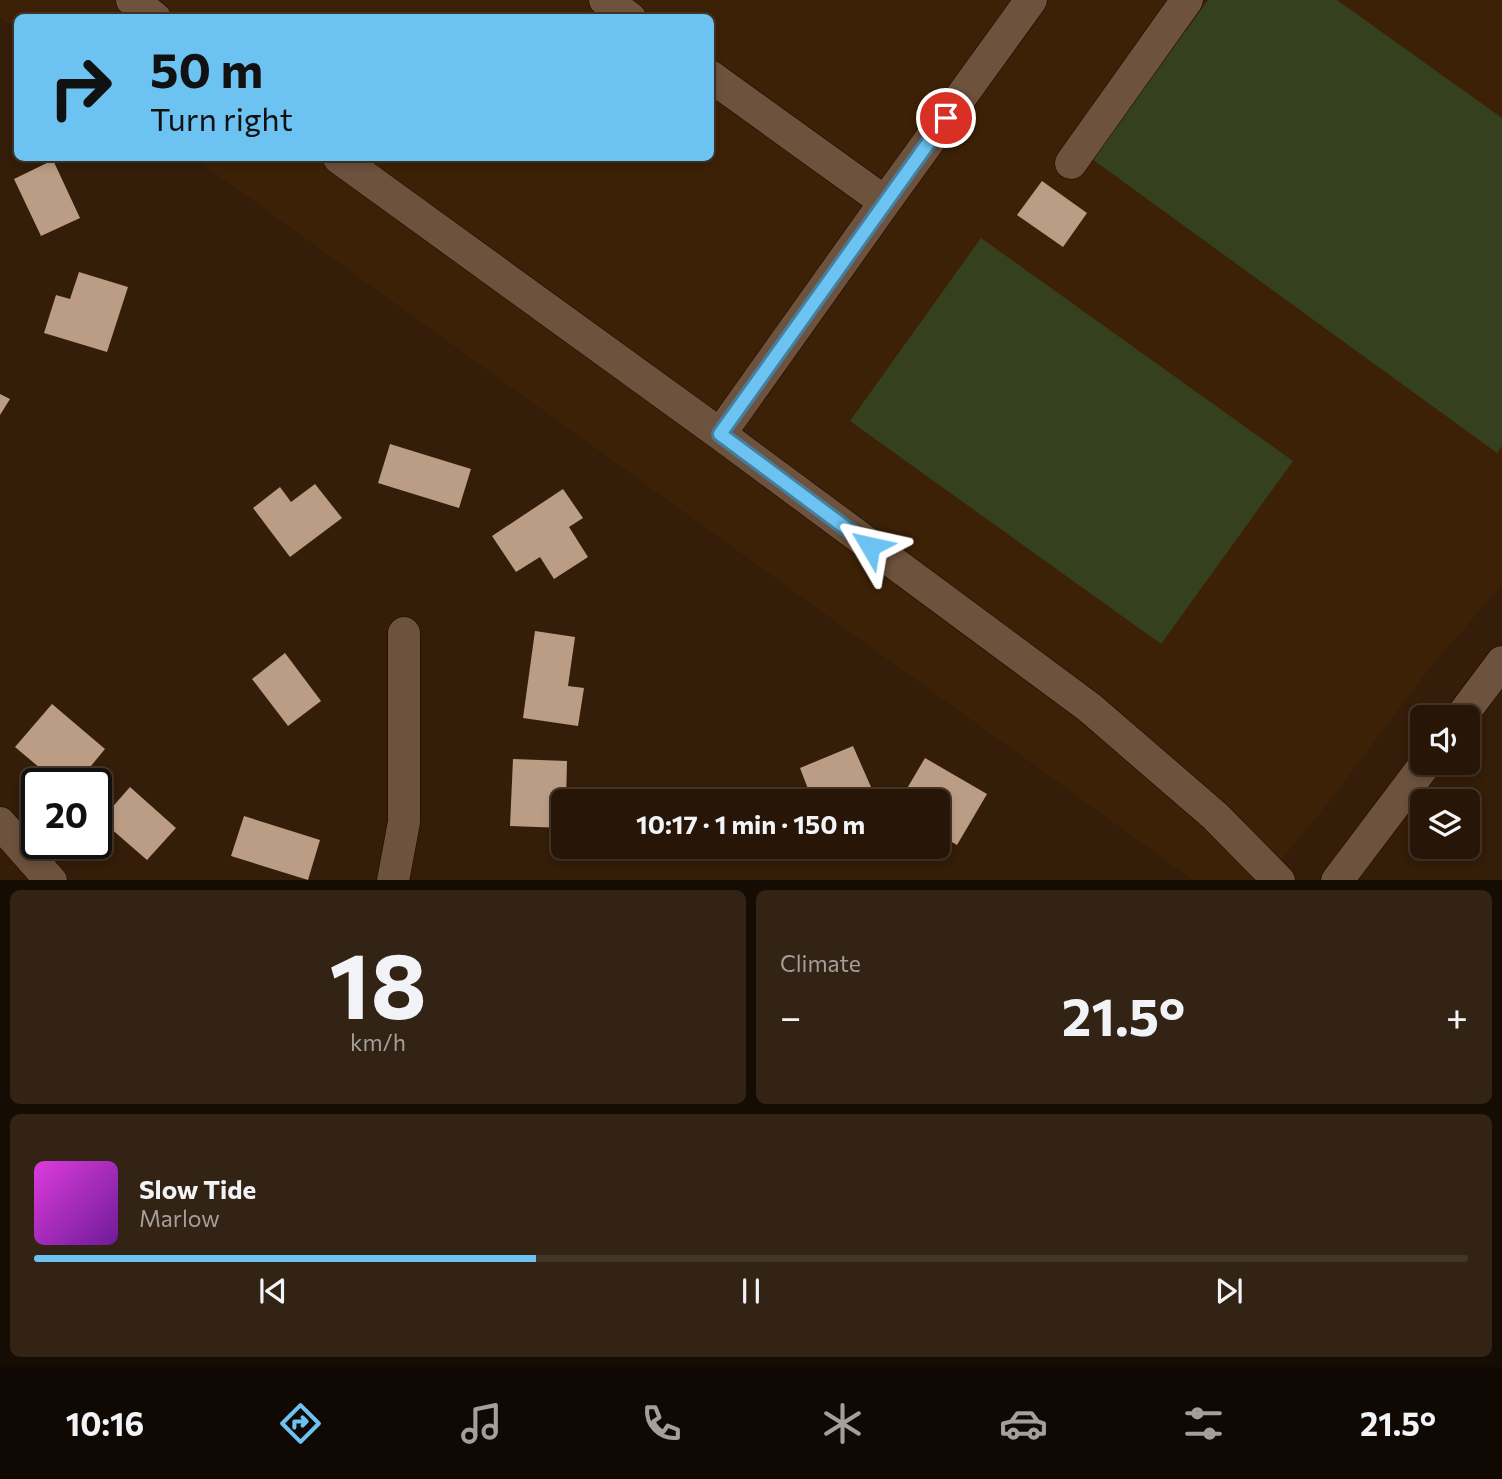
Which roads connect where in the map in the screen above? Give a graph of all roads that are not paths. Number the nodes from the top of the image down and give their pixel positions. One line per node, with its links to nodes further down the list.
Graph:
1 (132, 0): 5 (street)
2 (606, 0): 6 (street)
3 (1031, 0): 10 (street)
4 (1187, 0): 9 (street)
5 (150, 14)
6 (625, 14)
7 (714, 79): 10 (street)
8 (343, 161): 11 (street)
9 (1071, 163)
10 (885, 202): 11 (street)
11 (720, 434): 19 (street)
12 (404, 633): 18 (street)
13 (1502, 662): 14 (street)
14 (1470, 705)
15 (1417, 775): 20 (street)
16 (0, 823): 17 (street)
17 (51, 880)
18 (393, 880)
19 (1279, 880)
20 (1337, 880)

